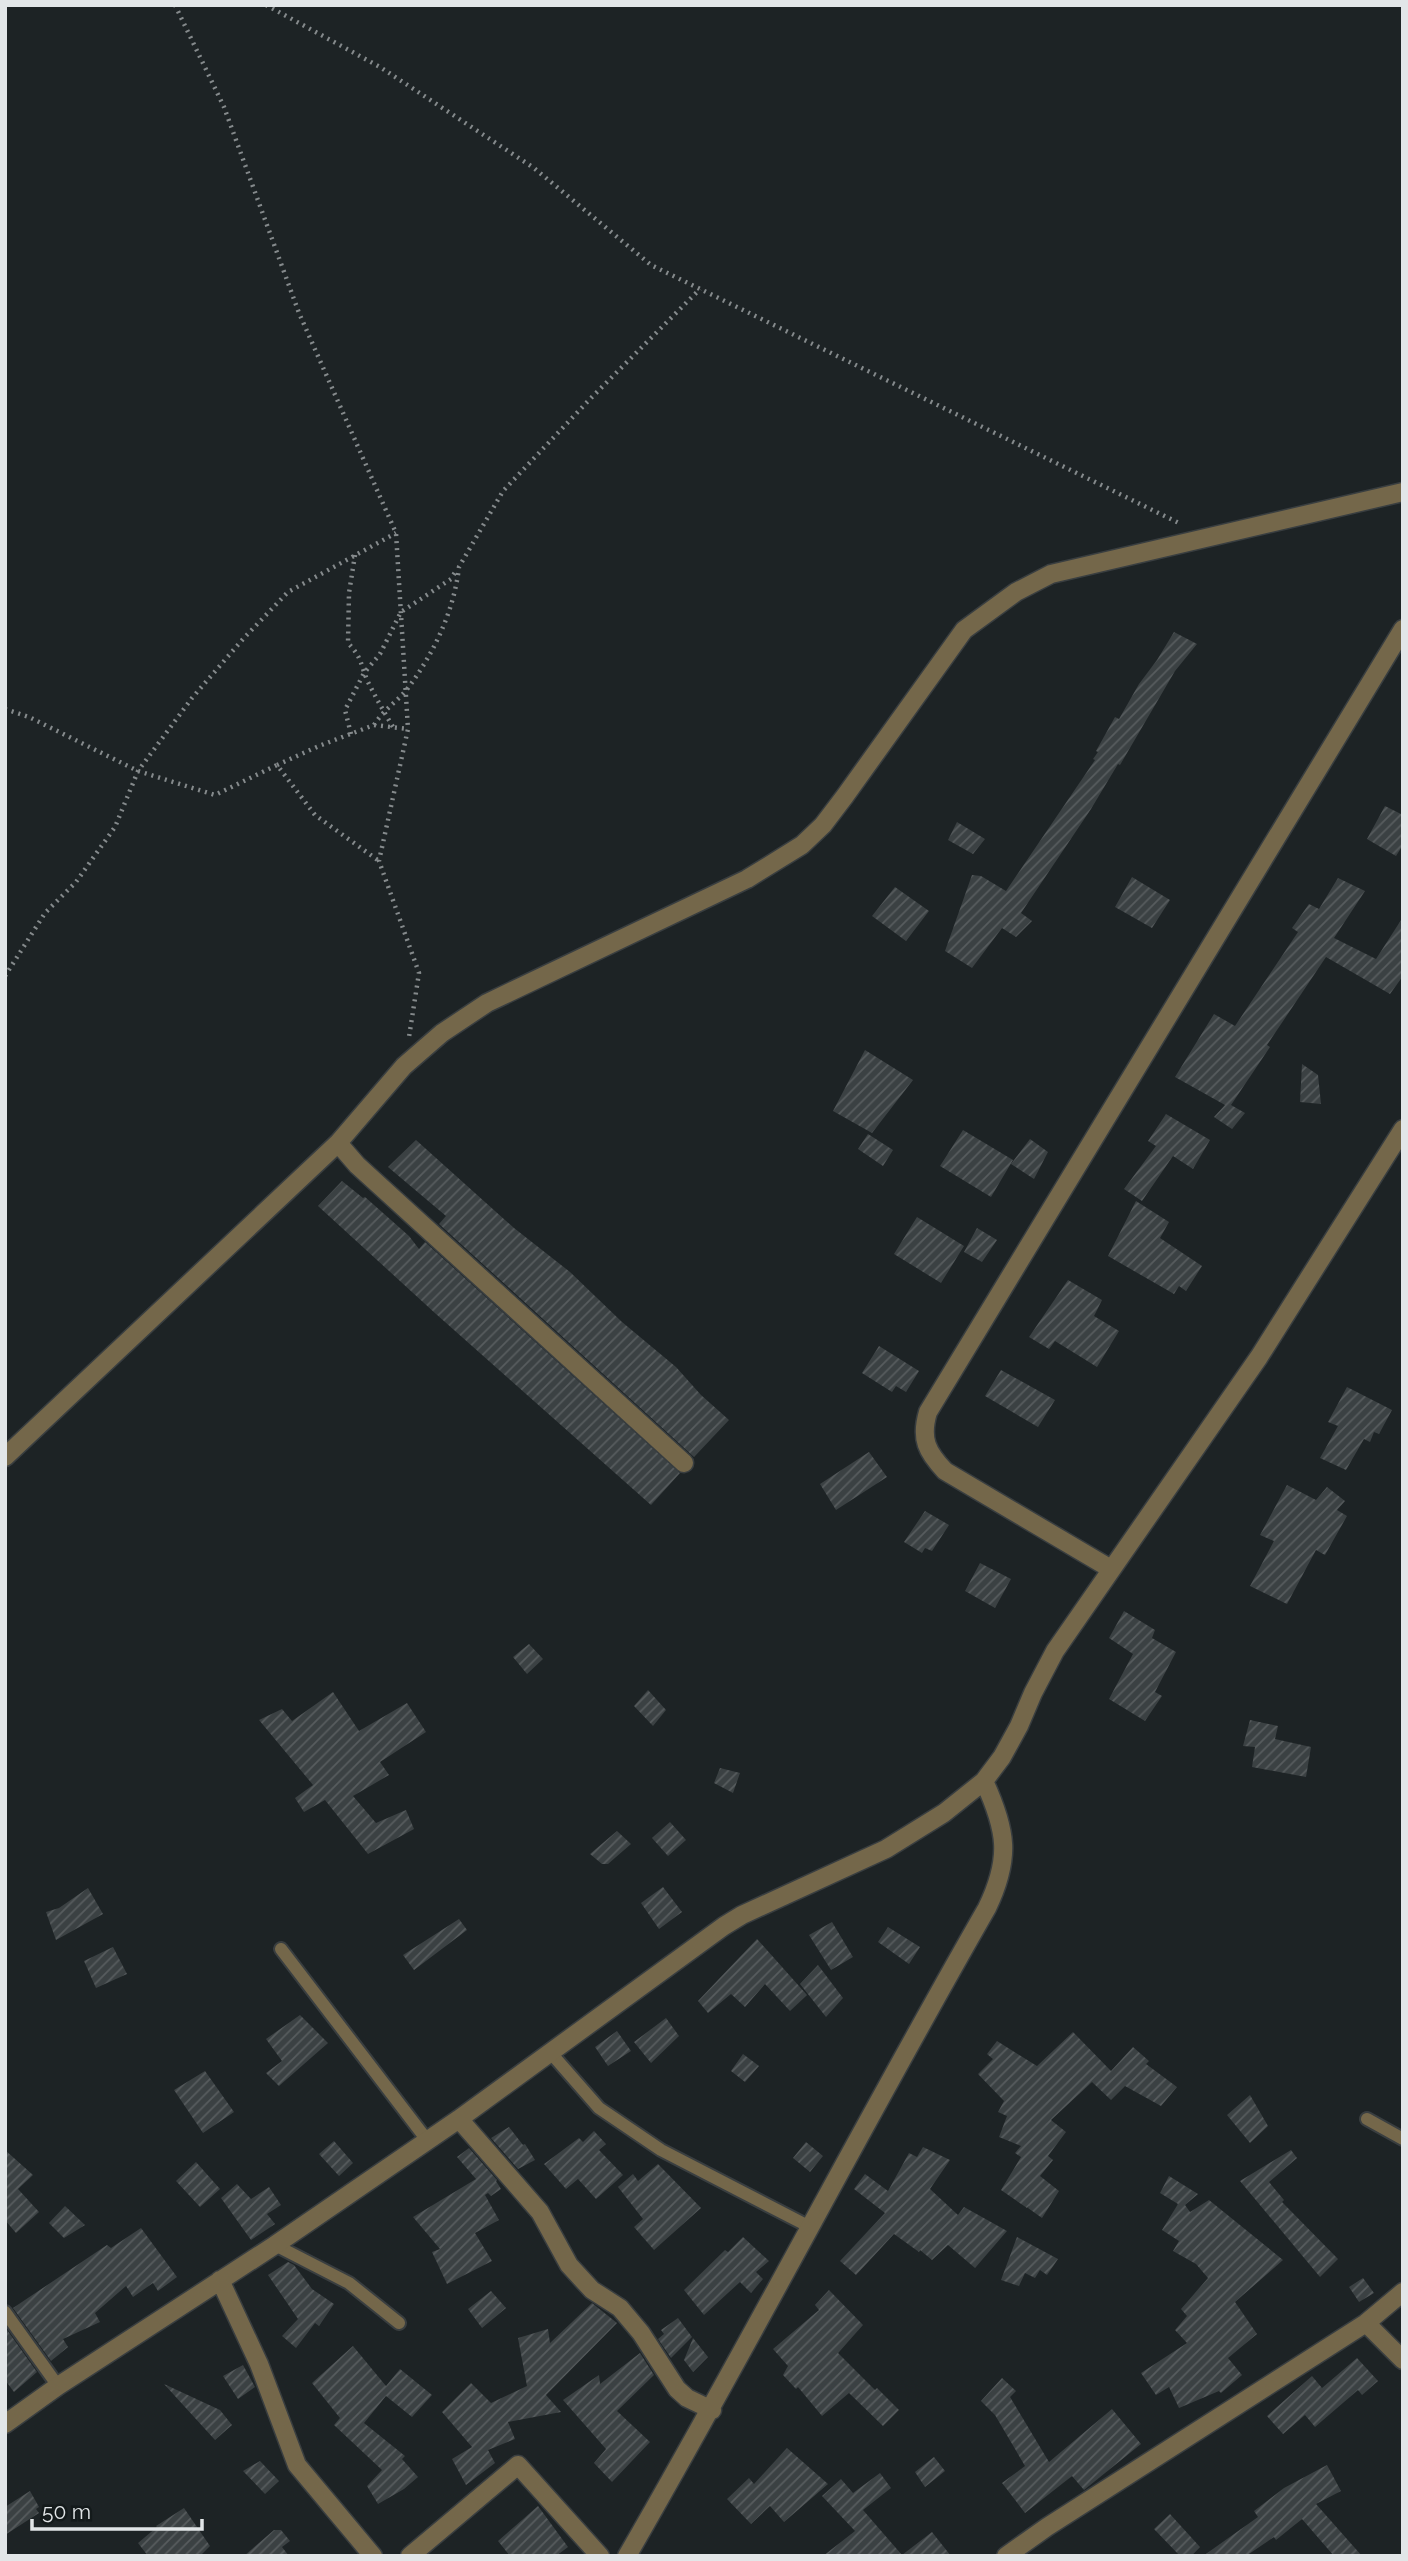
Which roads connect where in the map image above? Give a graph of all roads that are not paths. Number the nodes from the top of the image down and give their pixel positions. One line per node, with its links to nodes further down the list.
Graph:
1 (1403, 492): 4 (street)
2 (1403, 629): 7 (street)
3 (1403, 1129): 7 (street)
4 (338, 1143): 5 (street); 6 (street)
5 (5, 1457)
6 (684, 1463)
7 (1111, 1569): 8 (street)
8 (984, 1781): 10 (street); 15 (street)
9 (281, 1949): 14 (lane)
10 (550, 2052): 11 (street); 15 (lane)
11 (458, 2119): 14 (street); 24 (street)
12 (1367, 2119): 13 (lane)
13 (1403, 2139)
14 (428, 2140): 16 (street)
15 (810, 2227): 24 (street)
16 (275, 2245): 17 (street); 20 (lane)
17 (220, 2280): 23 (street); 26 (street)
18 (1403, 2292): 21 (street)
19 (5, 2312): 23 (lane)
20 (399, 2323)
21 (1366, 2323): 22 (street); 30 (street)
22 (1403, 2360)
23 (58, 2386): 25 (street)
24 (712, 2410): 29 (street)
25 (5, 2424)
26 (373, 2556)
27 (410, 2556): 28 (street)
28 (600, 2556)
29 (627, 2556)
30 (1006, 2556)

